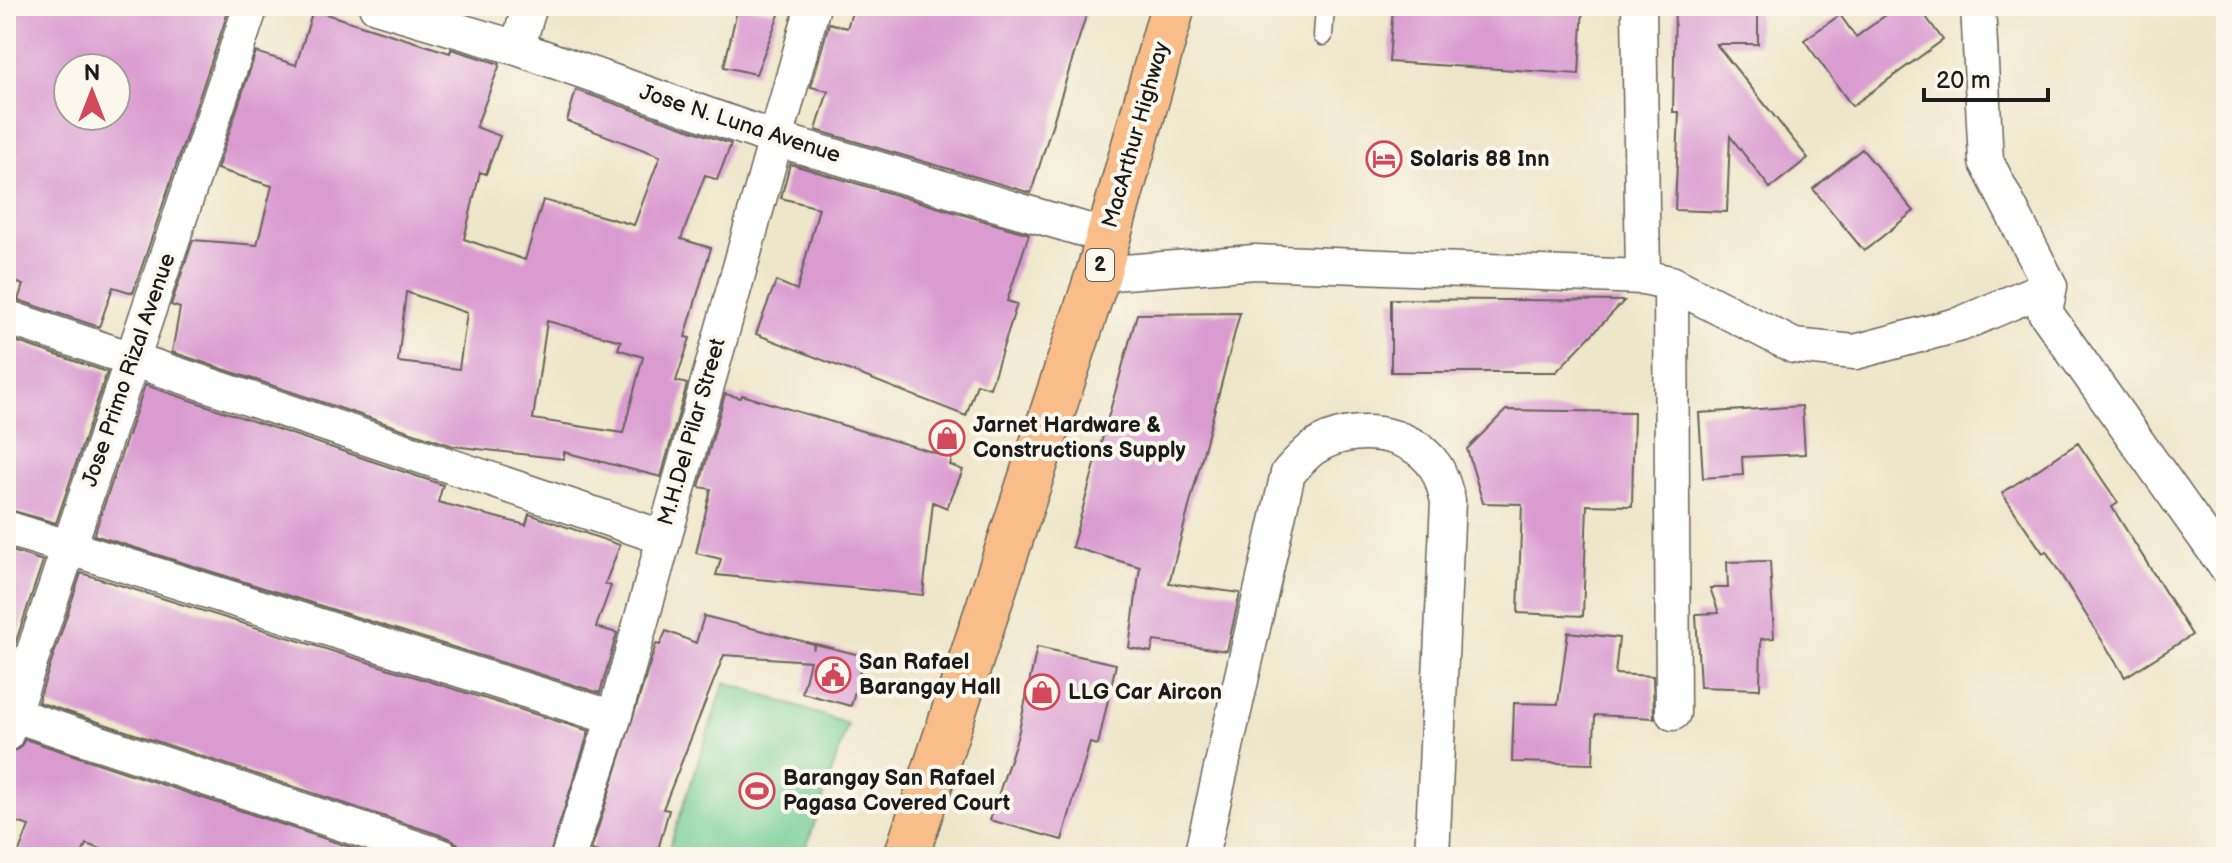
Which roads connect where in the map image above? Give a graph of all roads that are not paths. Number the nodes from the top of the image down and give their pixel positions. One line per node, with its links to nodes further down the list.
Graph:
1 (251, 6): 16 (street, Jose Primo Rizal Avenue)
2 (376, 6): 10 (street, Jose N. Luna Avenue)
3 (530, 6): 10 (street)
4 (813, 6): 11 (street, M.H.Del Pilar Street)
5 (1173, 6): 12 (highway, MacArthur Highway / 2)
6 (1325, 6): 9 (lane)
7 (1639, 6): 13 (street)
8 (1978, 6): 14 (street)
9 (1323, 36)
10 (517, 48): 11 (street, Jose N. Luna Avenue)
11 (776, 139): 12 (street, Jose N. Luna Avenue); 18 (street, M.H.Del Pilar Street)
12 (1102, 255): 13 (street); 26 (highway, MacArthur Highway / 2)
13 (1657, 280): 14 (street); 21 (street)
14 (2050, 286): 20 (street)
15 (6, 317): 16 (street)
16 (133, 358): 18 (street); 19 (street, Jose Primo Rizal Avenue)
17 (6, 528): 19 (street)
18 (662, 537): 22 (street, M.H.Del Pilar Street)
19 (69, 548): 22 (street); 23 (street, Jose Primo Rizal Avenue)
20 (2226, 567)
21 (1673, 713)
22 (614, 718): 25 (street, M.H.Del Pilar Street)
23 (8, 720): 24 (street)
24 (443, 857)
25 (568, 857)
26 (906, 857)
27 (1201, 857): 28 (street)
28 (1432, 857)

